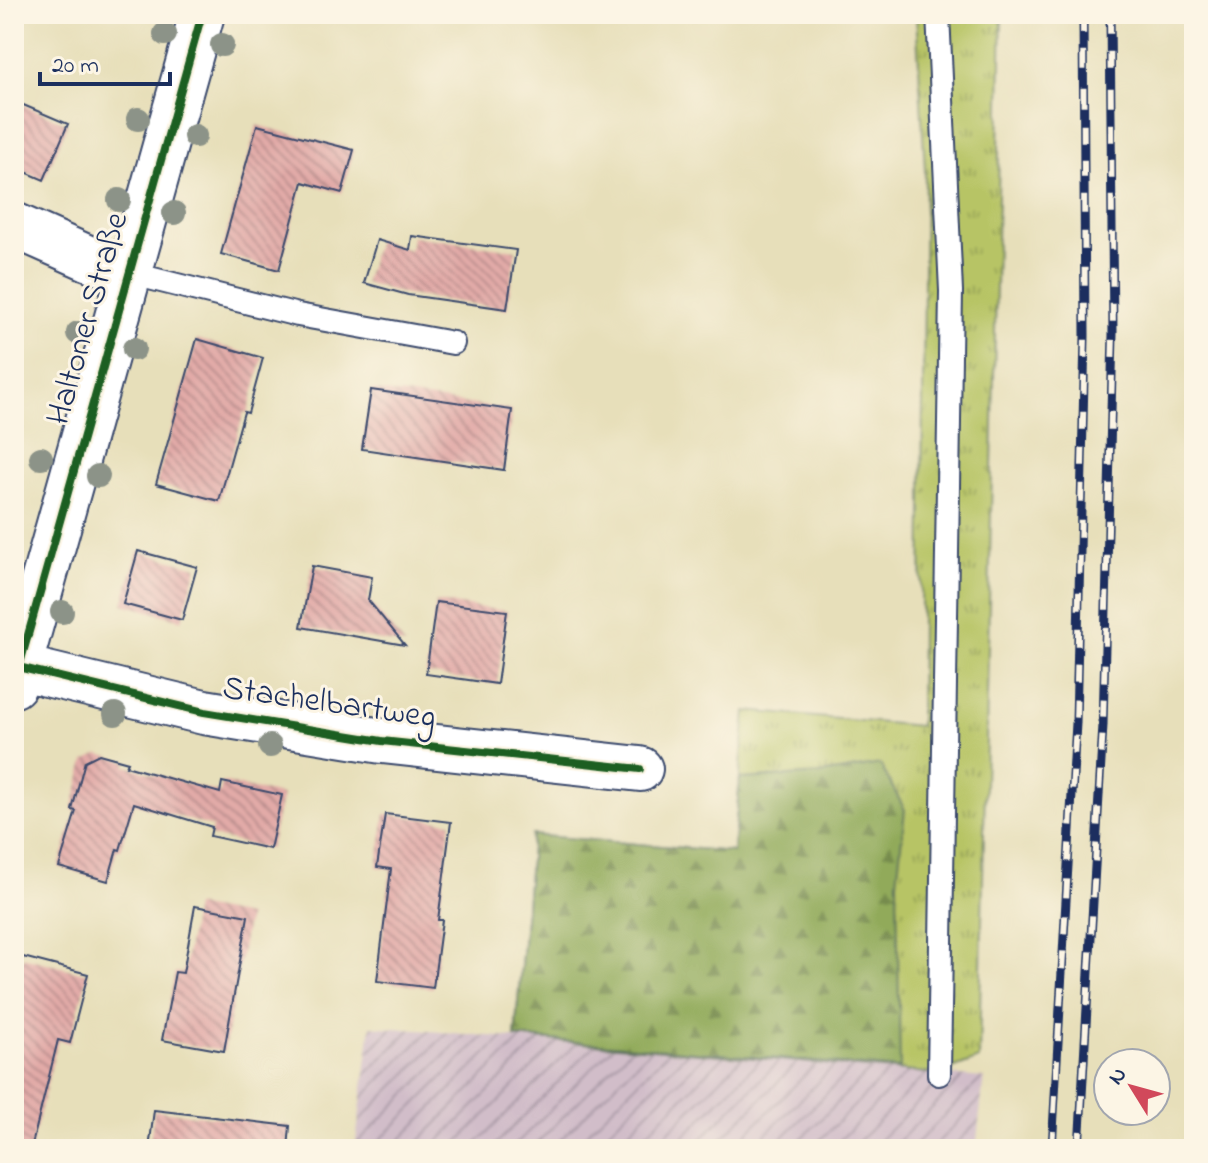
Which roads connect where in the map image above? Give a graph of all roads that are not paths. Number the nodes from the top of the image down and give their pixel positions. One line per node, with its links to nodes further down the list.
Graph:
1 (202, 14): 4 (street, Haltoner Straße)
2 (938, 14): 8 (lane)
3 (14, 225): 4 (street)
4 (129, 273): 5 (lane, Haltoner Straße); 6 (street, Haltoner Straße)
5 (453, 343)
6 (16, 673): 7 (street, Stachelbartweg)
7 (640, 769)
8 (939, 1074)

